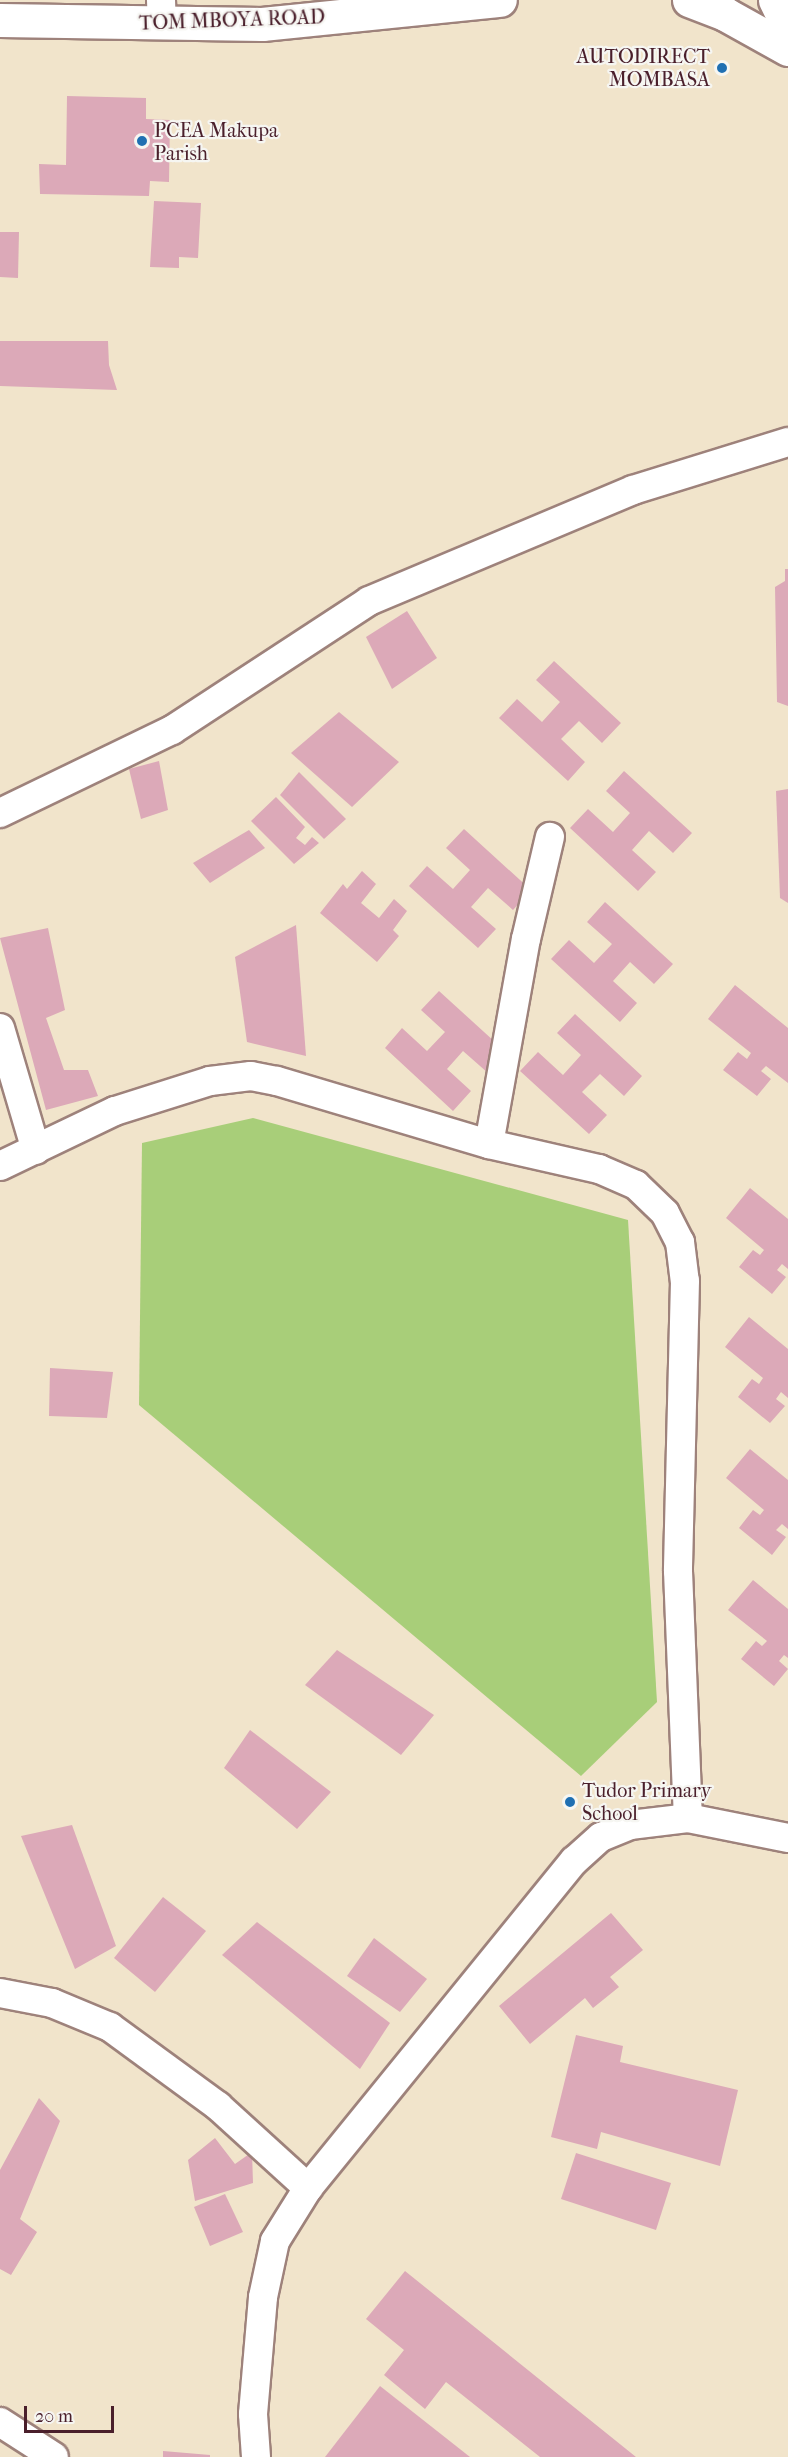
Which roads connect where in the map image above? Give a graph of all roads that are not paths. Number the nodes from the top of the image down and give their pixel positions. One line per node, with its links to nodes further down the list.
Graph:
1 (500, 0): 4 (main road, TOM MBOYA ROAD)
2 (689, 0): 7 (main road)
3 (775, 0): 6 (main road)
4 (161, 12): 5 (main road, TOM MBOYA ROAD)
5 (0, 20)
6 (788, 27)
7 (788, 49)
8 (788, 442): 9 (street)
9 (0, 813)
10 (550, 837): 12 (street)
11 (0, 1029): 13 (street)
12 (489, 1144): 13 (street); 15 (street)
13 (36, 1150): 14 (street)
14 (0, 1166)
15 (688, 1818): 16 (street); 18 (street)
16 (788, 1838)
17 (0, 1993): 18 (street)
18 (308, 2188): 21 (street)
19 (0, 2422): 20 (street)
20 (54, 2457)
21 (256, 2457)

